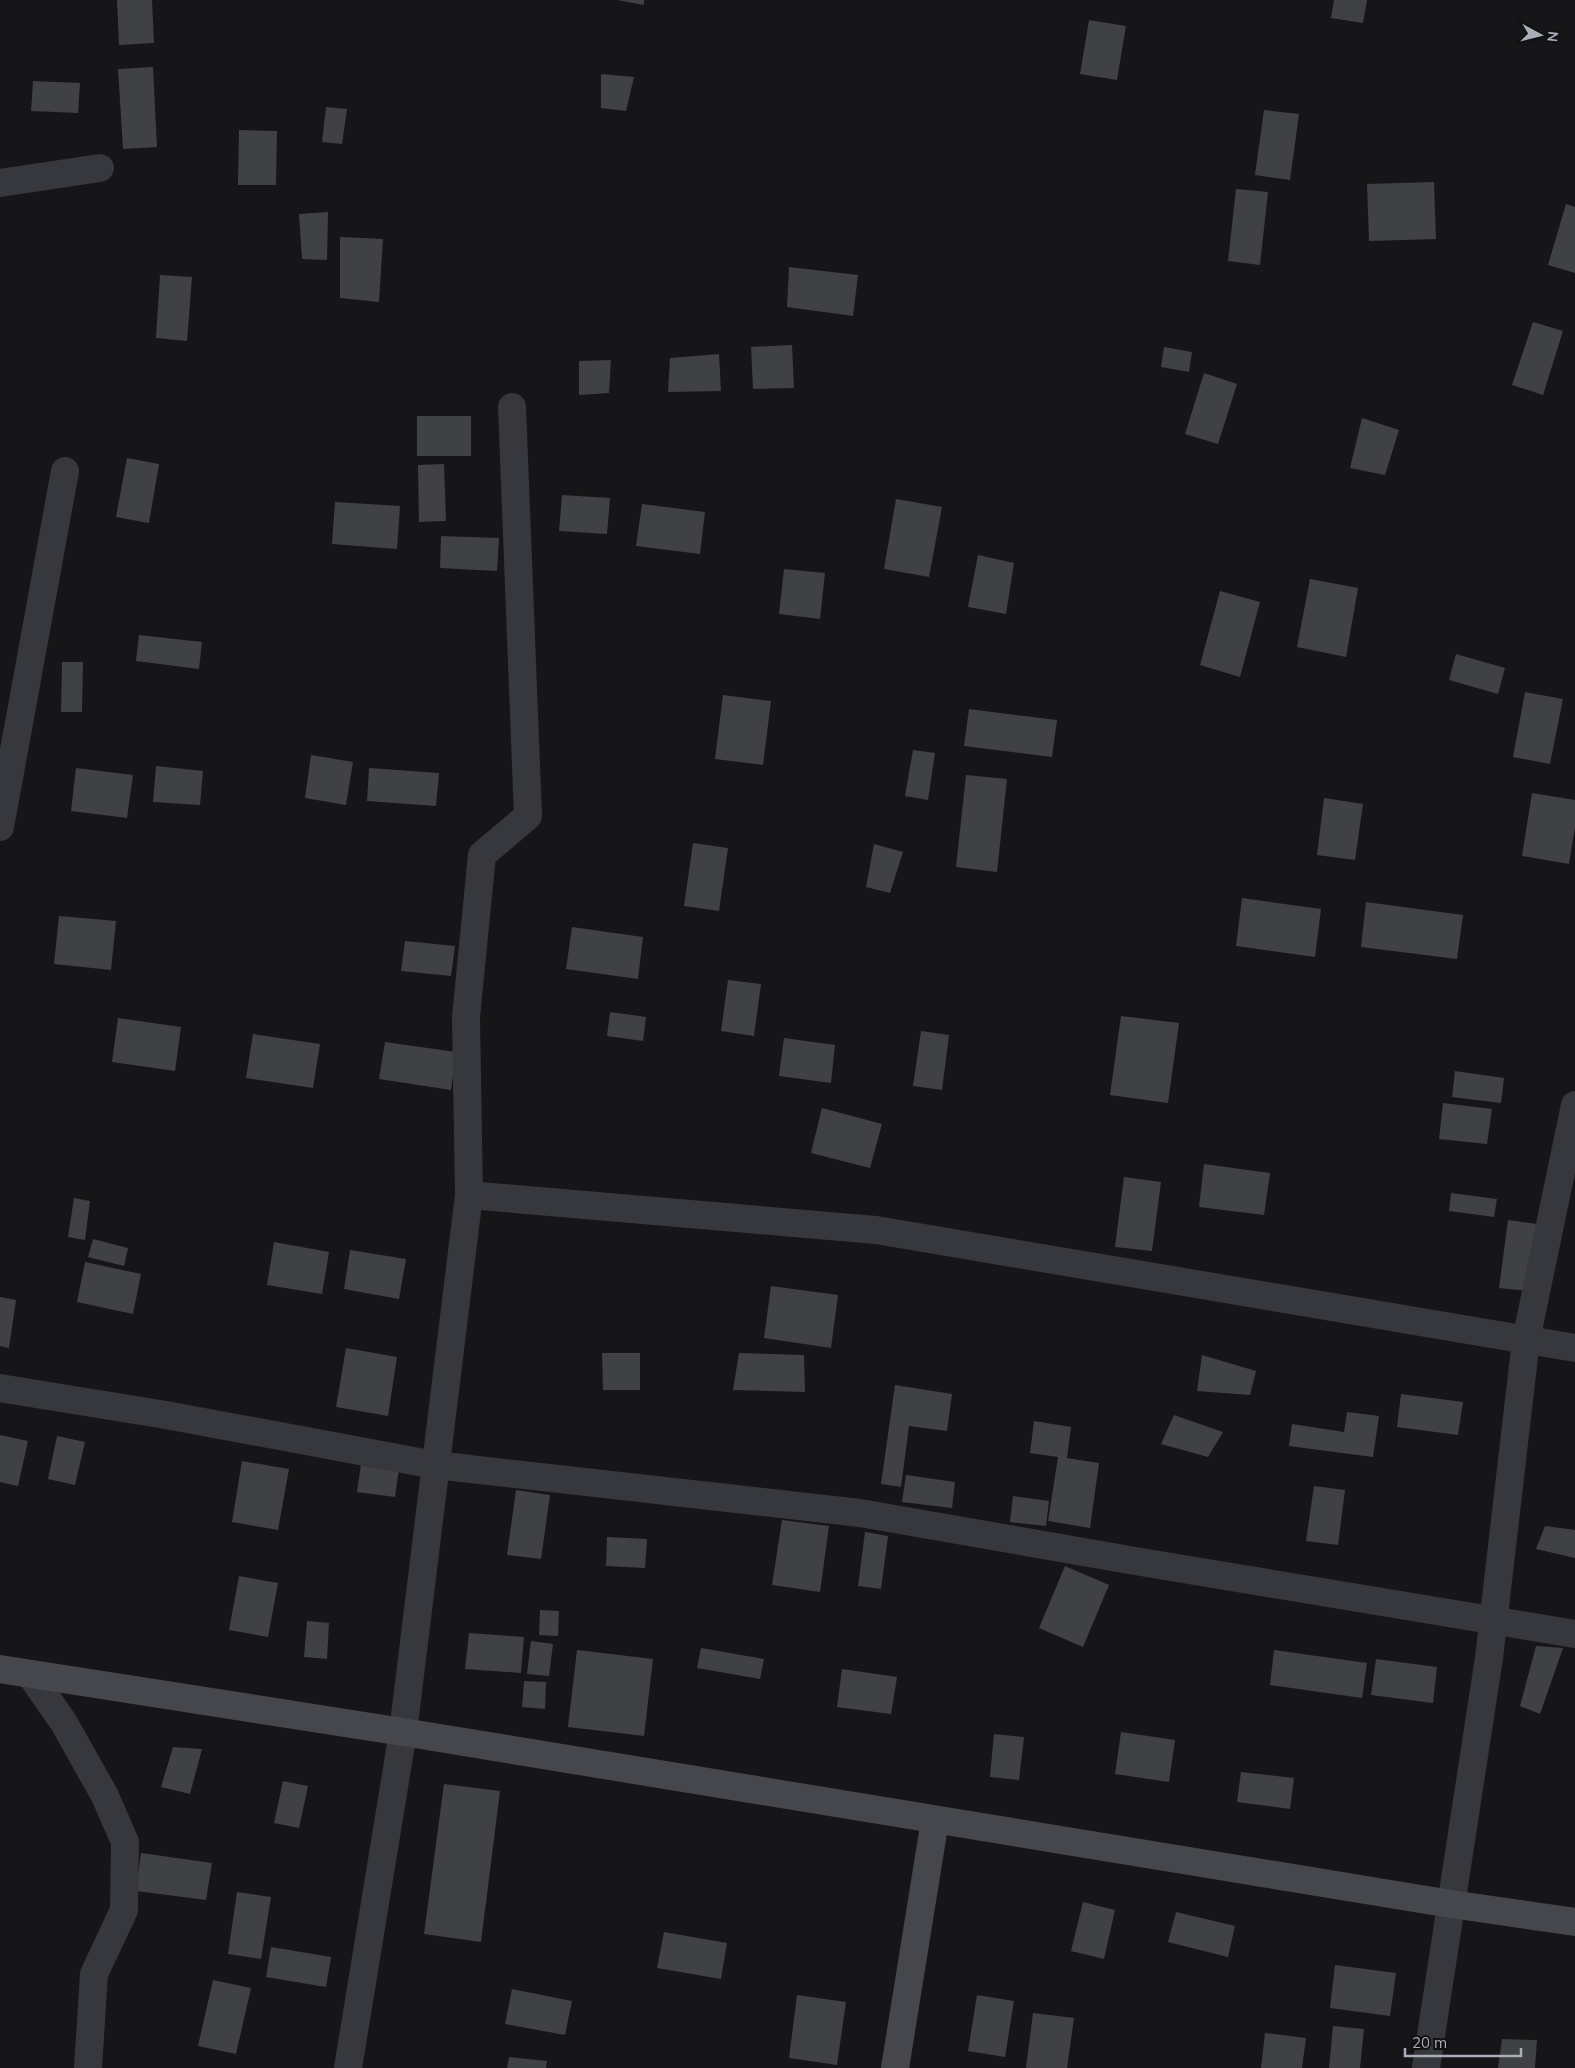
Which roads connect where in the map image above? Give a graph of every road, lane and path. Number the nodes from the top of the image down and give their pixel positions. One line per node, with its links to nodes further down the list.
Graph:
1 (100, 168): 2 (street)
2 (0, 183)
3 (512, 406): 7 (street)
4 (65, 471): 5 (street)
5 (0, 827)
6 (1575, 1105): 8 (street)
7 (468, 1195): 8 (street); 11 (street)
8 (1526, 1340): 9 (street); 12 (street)
9 (1575, 1348)
10 (0, 1388): 11 (street)
11 (435, 1465): 12 (street); 16 (street)
12 (1494, 1620): 13 (street); 18 (street)
13 (1575, 1634)
14 (0, 1669): 15 (street)
15 (30, 1674): 16 (street); 20 (street)
16 (402, 1732): 17 (street); 21 (street)
17 (935, 1820): 18 (street); 22 (street)
18 (1451, 1904): 19 (street); 23 (street)
19 (1575, 1922)
20 (88, 2068)
21 (348, 2068)
22 (895, 2068)
23 (1426, 2068)

